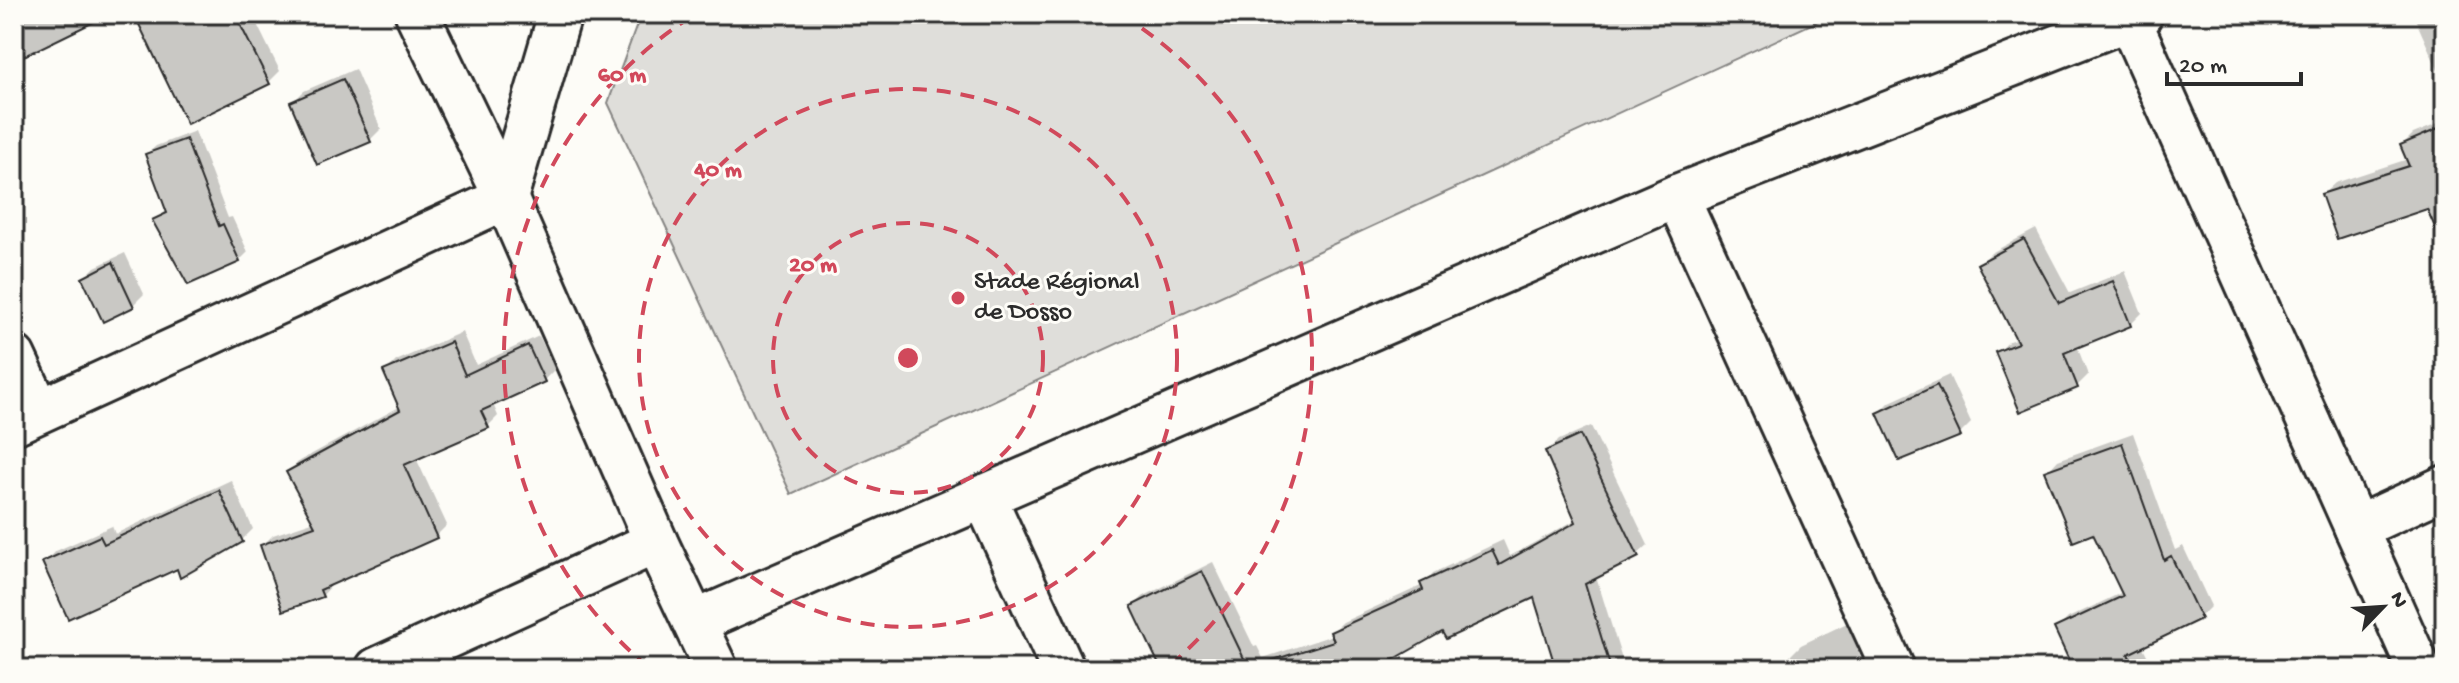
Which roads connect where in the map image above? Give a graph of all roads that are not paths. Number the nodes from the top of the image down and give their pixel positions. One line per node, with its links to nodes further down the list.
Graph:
1 (417, 14): 5 (street)
2 (560, 14): 5 (street)
3 (2135, 16): 4 (street); 10 (street)
4 (1677, 196): 9 (street); 16 (street)
5 (506, 198): 7 (street); 11 (street)
6 (14, 357): 7 (street)
7 (26, 417)
8 (2445, 487): 10 (street)
9 (984, 496): 12 (street); 15 (street)
10 (2356, 528): 17 (street)
11 (656, 542): 12 (street); 13 (street)
12 (695, 622): 14 (street)
13 (377, 669)
14 (716, 669)
15 (1063, 669)
16 (1893, 669)
17 (2419, 669)

